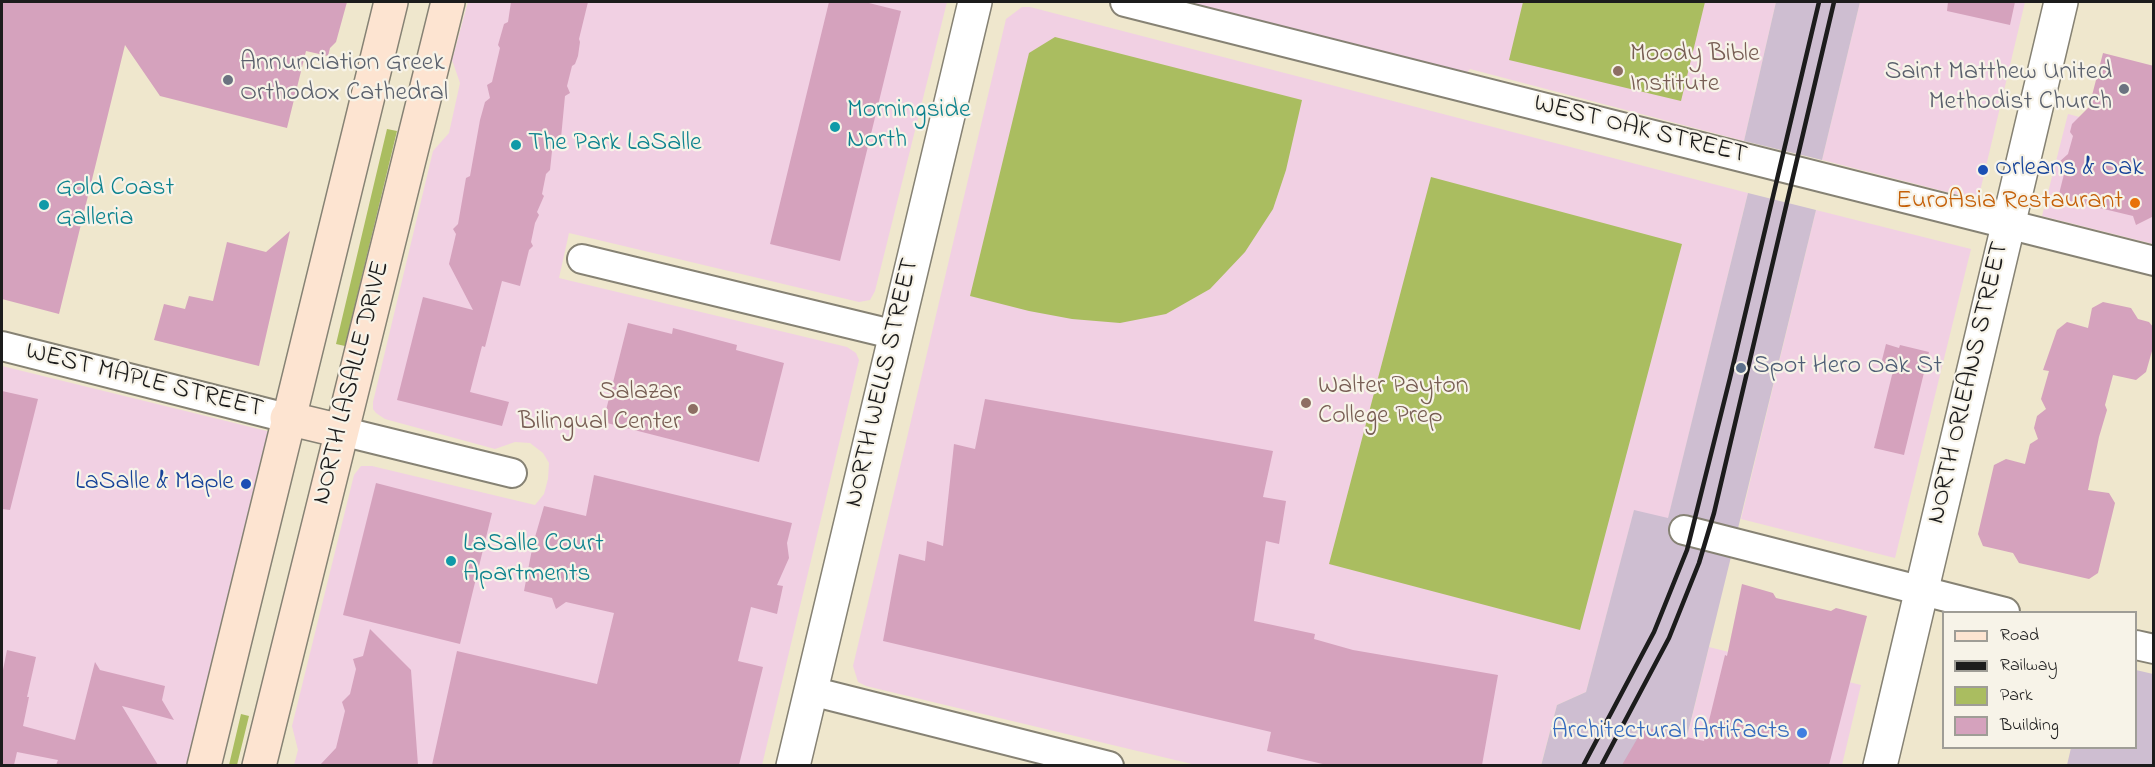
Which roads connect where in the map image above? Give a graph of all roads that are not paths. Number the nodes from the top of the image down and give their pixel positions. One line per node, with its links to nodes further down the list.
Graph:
1 (391, 2): 11 (main road)
2 (448, 2): 12 (main road, NORTH LASALLE DRIVE)
3 (975, 2): 9 (street, NORTH WELLS STREET)
4 (1125, 2): 6 (street, WEST OAK STREET)
5 (2061, 2): 6 (street, NORTH ORLEANS STREET)
6 (2008, 224): 8 (street, WEST OAK STREET); 15 (street, NORTH ORLEANS STREET)
7 (582, 259): 9 (street)
8 (2154, 261)
9 (896, 335): 19 (street, NORTH WELLS STREET)
10 (2, 346): 11 (street, WEST MAPLE STREET)
11 (287, 418): 12 (main road); 20 (main road)
12 (342, 431): 13 (street); 21 (main road, NORTH LASALLE DRIVE)
13 (512, 473)
14 (1684, 530): 15 (street)
15 (1922, 590): 16 (street); 24 (street, NORTH ORLEANS STREET)
16 (2001, 611)
17 (2137, 645): 18 (street)
18 (2154, 650)
19 (811, 691): 22 (street, NORTH WELLS STREET); 23 (street)
20 (204, 765)
21 (259, 765)
22 (793, 765)
23 (1109, 765)
24 (1880, 765)

